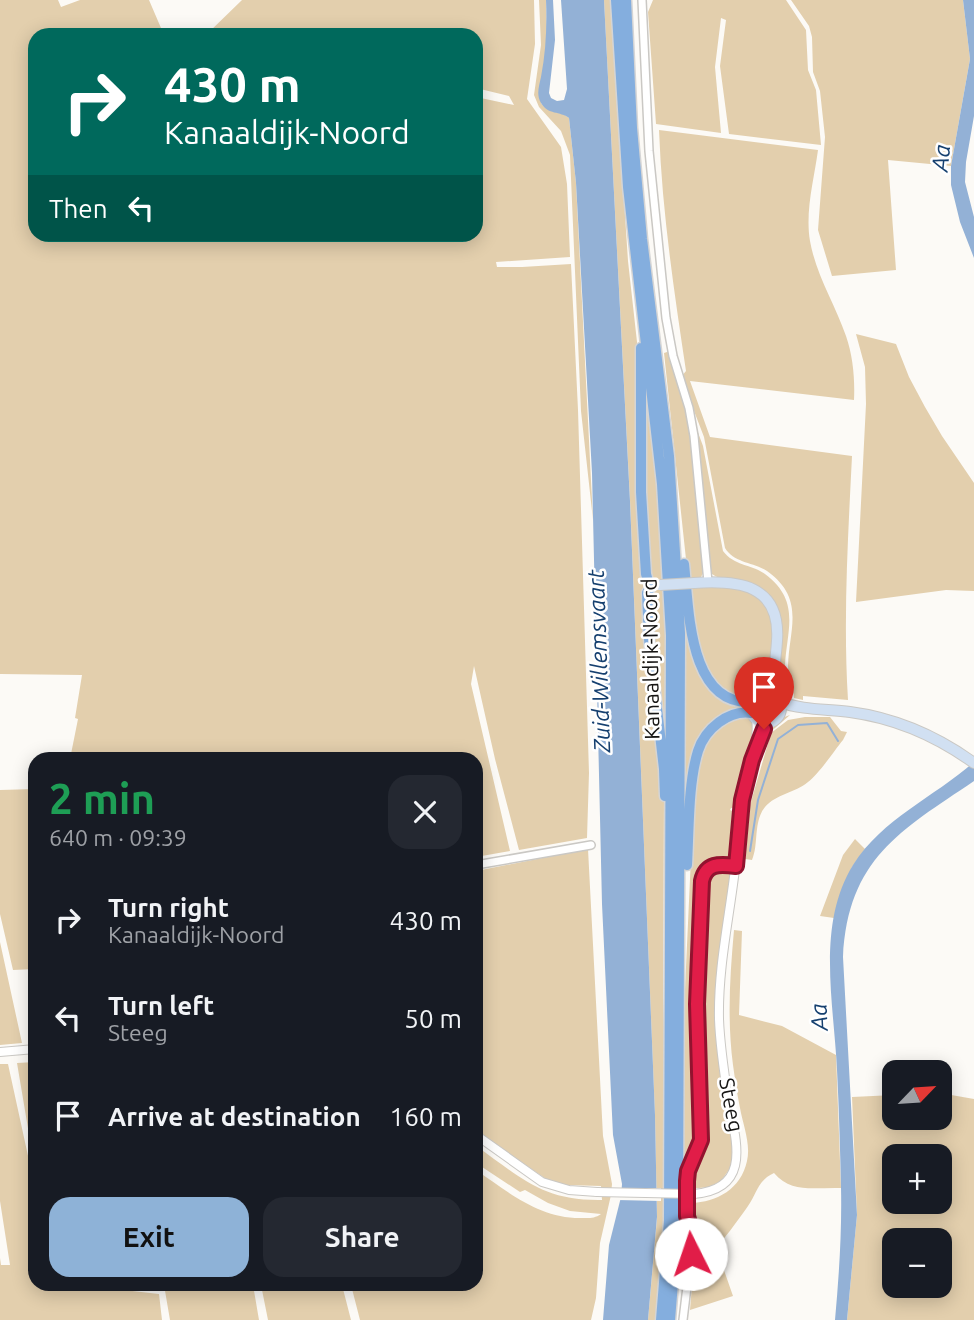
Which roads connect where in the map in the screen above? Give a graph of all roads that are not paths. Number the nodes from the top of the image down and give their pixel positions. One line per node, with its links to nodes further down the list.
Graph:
1 (616, 0): 4 (highway, Kanaaldijk-Noord)
2 (626, 0): 5 (highway, Kanaaldijk-Noord)
3 (642, 0): 6 (street)
4 (641, 307): 7 (highway); 20 (highway, Kanaaldijk-Noord)
5 (673, 506): 12 (highway); 21 (highway, Kanaaldijk-Noord)
6 (708, 582): 7 (main road, bridge); 8 (main road)
7 (656, 585): 20 (highway)
8 (776, 652): 9 (main road); 10 (main road)
9 (762, 693): 10 (main road); 12 (main road)
10 (778, 699): 11 (main road); 13 (main road)
11 (817, 709): 13 (main road); 16 (main road)
12 (754, 711): 14 (main road); 15 (street, Steeg); 21 (highway)
13 (780, 714): 14 (main road)
14 (768, 723): 15 (street, Steeg)
15 (752, 760): 19 (street, Steeg)
16 (973, 762)
17 (591, 845): 18 (street)
18 (483, 864)
19 (736, 866): 24 (street, Steeg, bridge); 27 (street)
20 (671, 871): 25 (highway, Kanaaldijk-Noord)
21 (681, 898): 26 (highway, Kanaaldijk-Noord)
22 (28, 1050): 23 (street)
23 (0, 1052)
24 (483, 1140)
25 (661, 1320)
26 (670, 1320)
27 (684, 1320)

